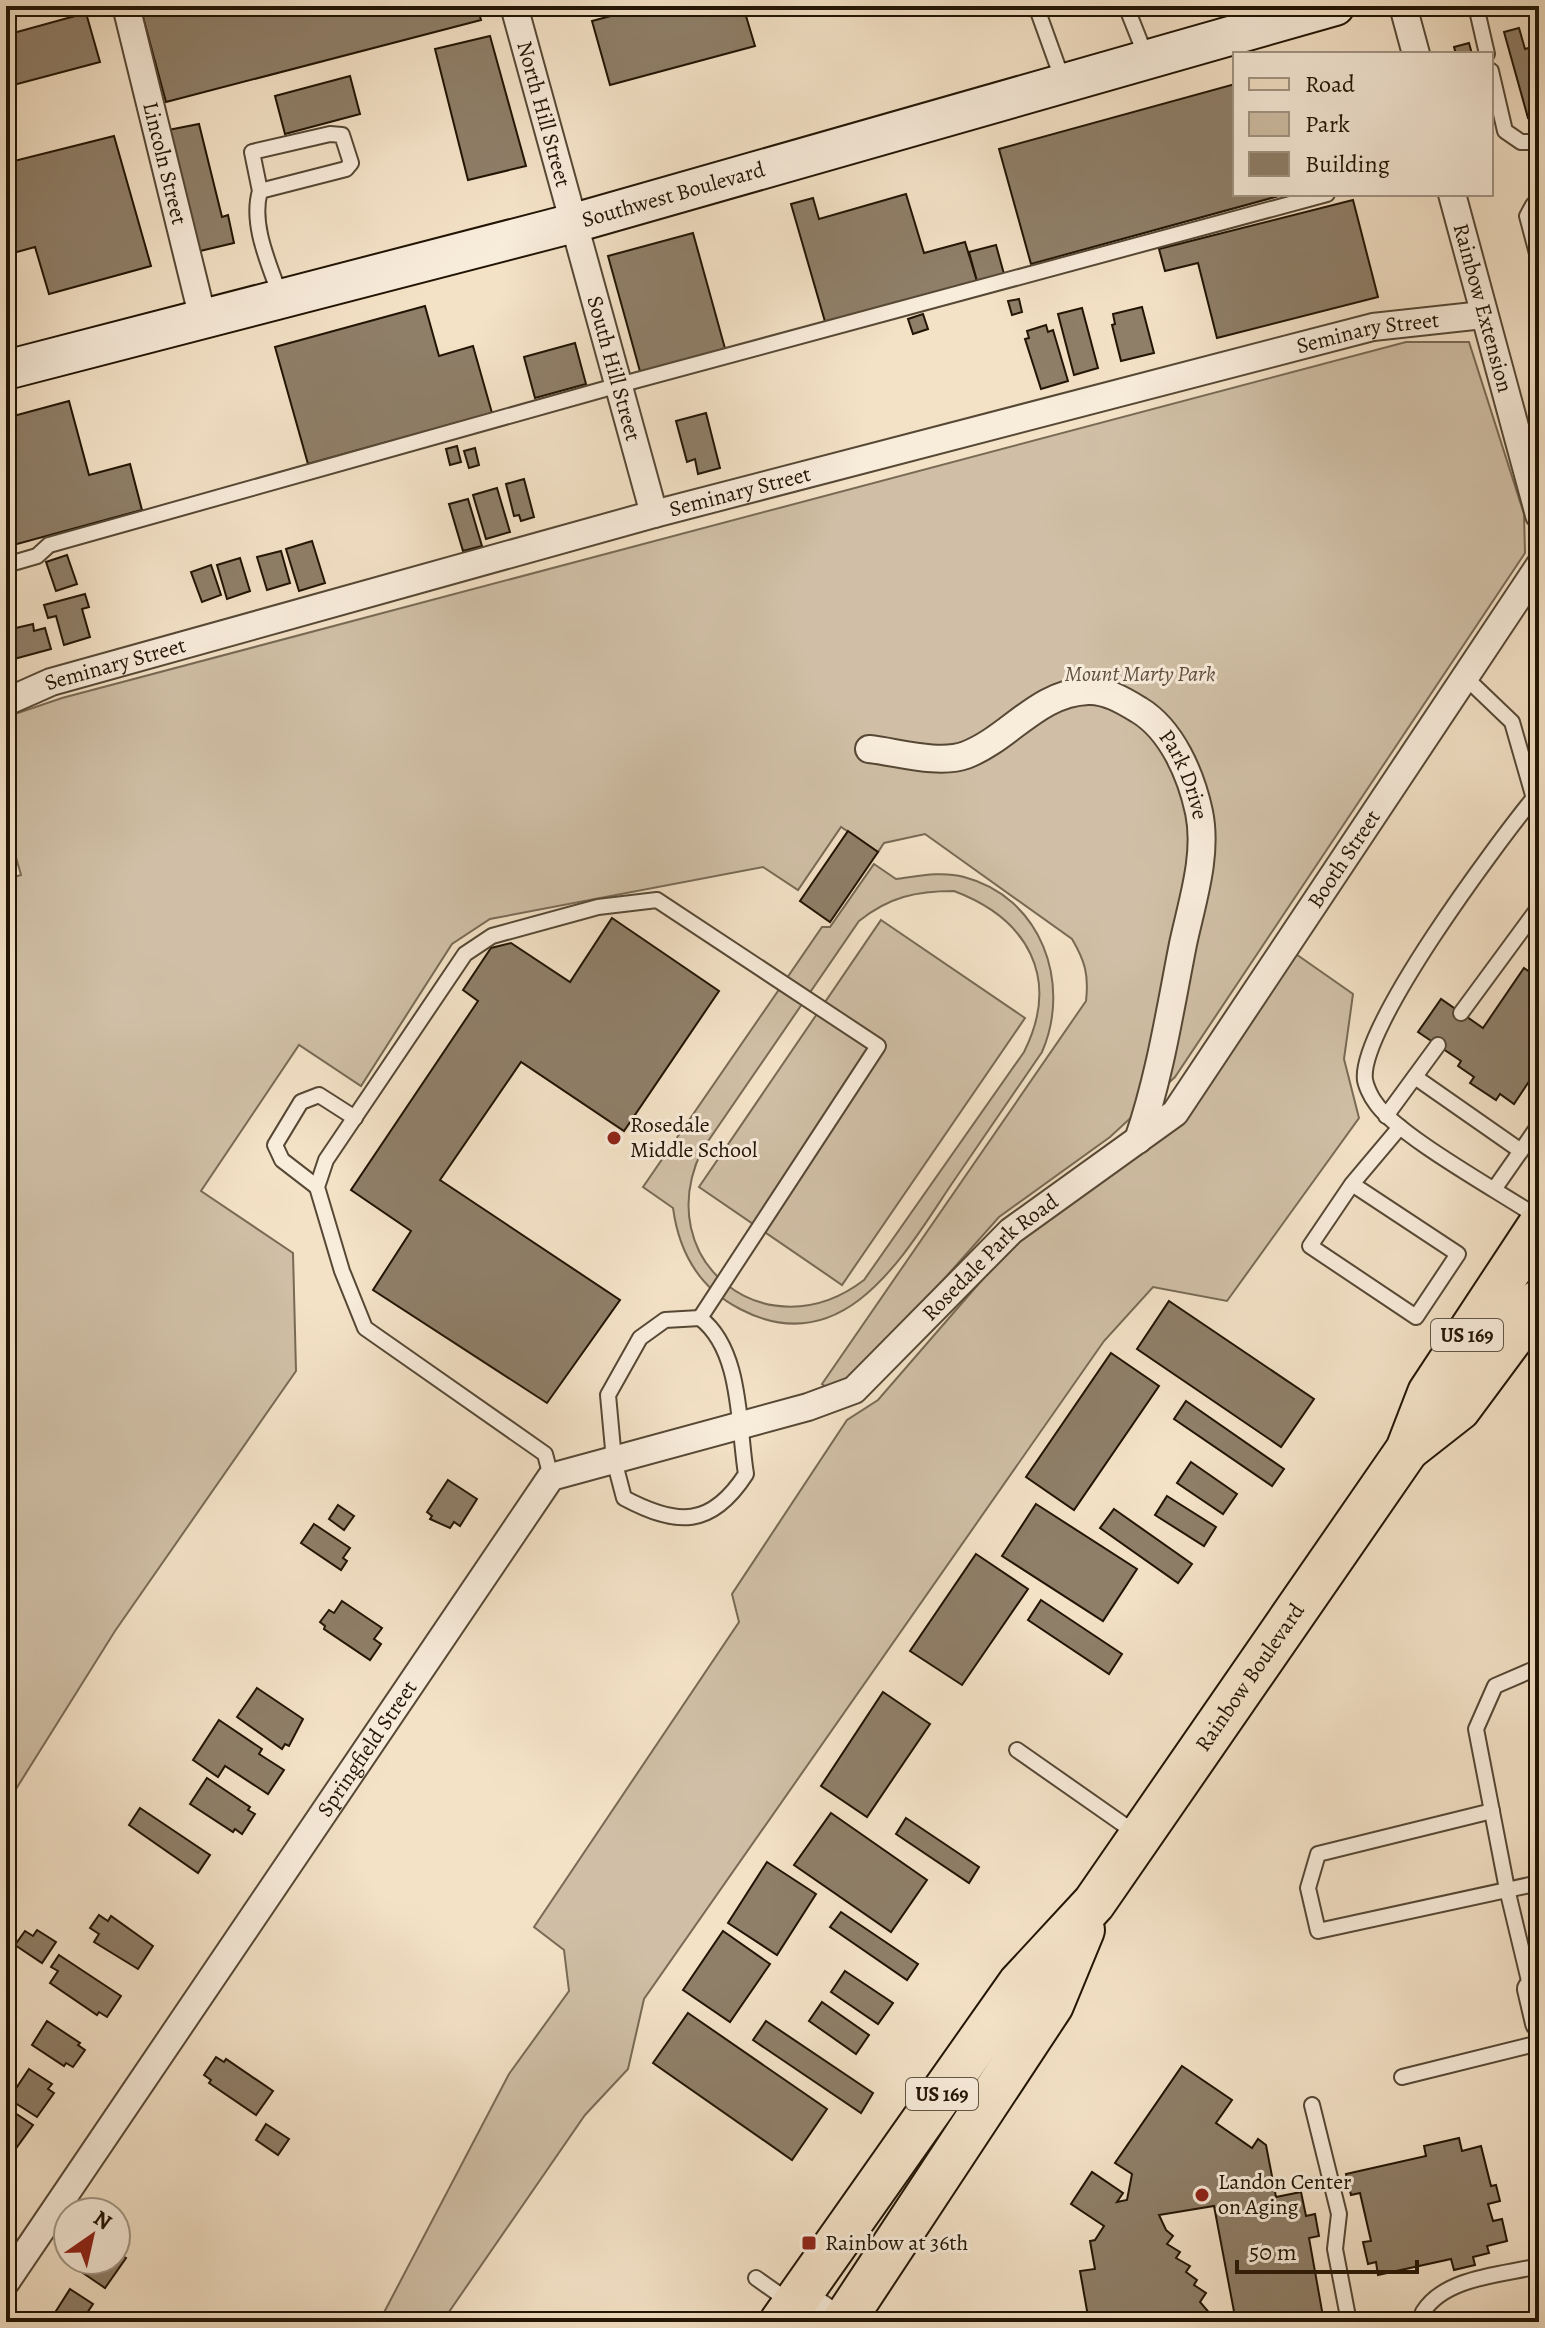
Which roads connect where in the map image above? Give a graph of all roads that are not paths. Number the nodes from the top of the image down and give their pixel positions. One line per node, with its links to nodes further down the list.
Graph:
1 (126, 6): 23 (street, Lincoln Street)
2 (514, 6): 19 (street, North Hill Street)
3 (1036, 6): 11 (lane)
4 (1126, 6): 10 (lane)
5 (1403, 6): 8 (street)
6 (1476, 6): 9 (lane)
7 (1311, 9): 10 (main road, Southwest Boulevard)
8 (1415, 52)
9 (1487, 52)
10 (1147, 59): 11 (main road, Southwest Boulevard)
11 (1064, 83): 19 (main road, Southwest Boulevard)
12 (1493, 89): 13 (lane)
13 (1498, 135): 14 (lane)
14 (1539, 142)
15 (260, 191): 15 (lane); 21 (lane)
16 (1320, 196): 25 (lane)
17 (1453, 196): 22 (street, Rainbow Extension)
18 (1539, 203): 20 (lane)
19 (574, 223): 21 (main road, Southwest Boulevard); 25 (street, South Hill Street)
20 (1539, 261)
21 (281, 299): 23 (main road, Southwest Boulevard)
22 (1483, 315): 26 (street, Rainbow Extension); 27 (street, Seminary Street)
23 (203, 319): 24 (main road, Southwest Boulevard)
24 (6, 370)
25 (619, 385): 27 (street, South Hill Street); 29 (lane)
26 (1533, 468): 28 (street, Rainbow Extension)
27 (654, 514): 32 (street, Seminary Street)
28 (1539, 515)
29 (6, 565)
30 (1539, 566): 31 (street, Booth Street)
31 (1465, 677): 34 (lane); 44 (street, Booth Street)
32 (6, 702)
33 (869, 749): 44 (street, Park Drive)
34 (1533, 799): 35 (lane); 40 (lane)
35 (1539, 816)
36 (1539, 907): 37 (lane)
37 (1461, 1013)
38 (1438, 1045): 39 (lane)
39 (1415, 1077): 40 (lane); 45 (lane)
40 (1386, 1116): 43 (lane)
41 (355, 1118): 47 (lane); 47 (lane); 52 (lane)
42 (1539, 1125): 45 (lane)
43 (1400, 1127): 46 (lane); 48 (lane)
44 (1138, 1140): 53 (street, Rosedale Park Road)
45 (1521, 1151): 48 (lane)
46 (1352, 1184): 46 (lane)
47 (317, 1187): 56 (lane)
48 (1495, 1188): 49 (lane)
49 (1539, 1218)
50 (1539, 1226): 54 (main road, Rainbow Boulevard / US 169)
51 (1539, 1301): 54 (main road, Rainbow Boulevard / US 169)
52 (700, 1318): 53 (lane); 55 (lane)
53 (738, 1426): 55 (street); 55 (lane)
54 (1407, 1450): 60 (main road, Rainbow Boulevard / US 169)
55 (614, 1460): 56 (street)
56 (551, 1477): 71 (street, Springfield Street)
57 (1539, 1667): 59 (lane)
58 (1017, 1750): 60 (lane)
59 (1492, 1811): 62 (lane); 62 (lane)
60 (1141, 1836): 63 (main road, Rainbow Boulevard / US 169)
61 (1539, 1883): 62 (lane)
62 (1507, 1889): 64 (lane)
63 (1094, 1903): 72 (main road, Rainbow Boulevard / US 169); 73 (main road, Rainbow Boulevard / US 169)
64 (1531, 1989): 65 (street)
65 (1539, 2023)
66 (1539, 2043): 67 (lane)
67 (1402, 2077)
68 (1312, 2105): 74 (lane)
69 (1539, 2266): 75 (lane)
70 (756, 2278): 72 (lane)
71 (6, 2282)
72 (791, 2312): 73 (street)
73 (842, 2322)
74 (1349, 2322)
75 (1426, 2322)

